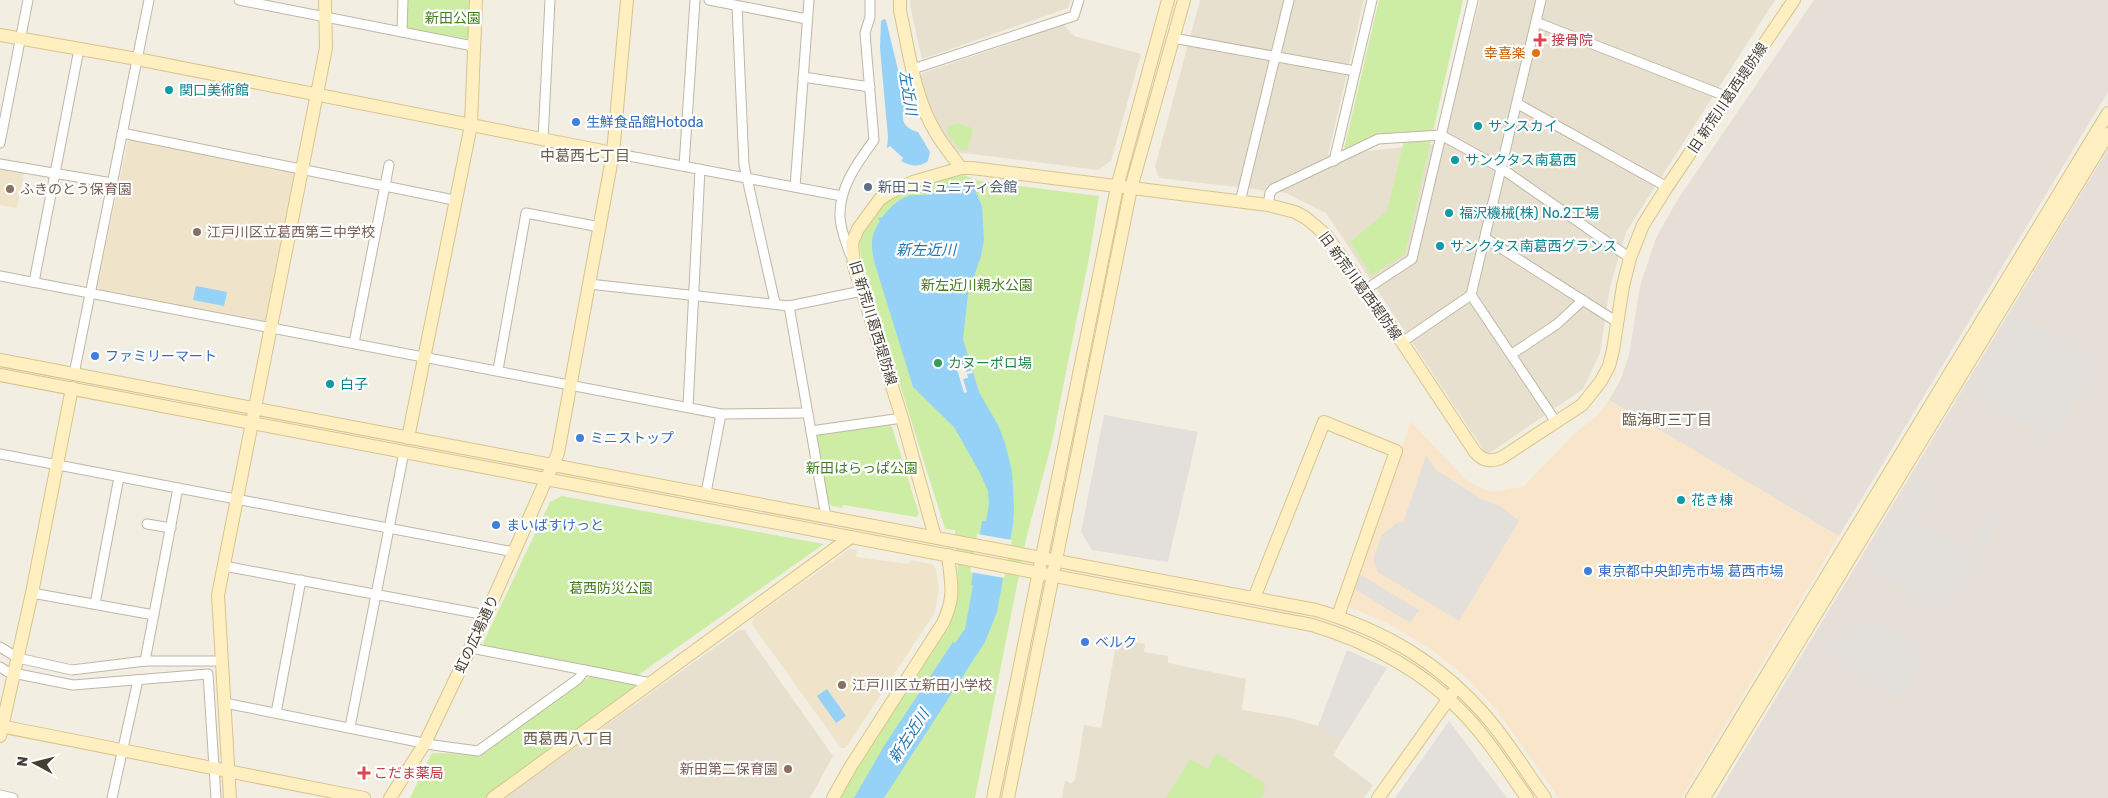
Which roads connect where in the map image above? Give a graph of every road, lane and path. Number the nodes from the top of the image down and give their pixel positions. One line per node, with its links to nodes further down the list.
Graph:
1 (28, 0): 28 (street)
2 (149, 0): 33 (street)
3 (242, 0): 23 (street)
4 (325, 0): 23 (street)
5 (403, 0): 26 (street)
6 (476, 0): 30 (street)
7 (550, 0): 46 (street)
8 (627, 0): 48 (street, 虹の広場通り)
9 (695, 0): 52 (street)
10 (709, 0): 22 (street)
11 (809, 0): 24 (street)
12 (870, 0): 37 (street)
13 (900, 0): 34 (street)
14 (1079, 0): 34 (street)
15 (1168, 0): 62 (street)
16 (1184, 0): 29 (street)
17 (1289, 0): 32 (street)
18 (1372, 0): 35 (street)
19 (1474, 0): 45 (street)
20 (1541, 0): 25 (street)
21 (1794, 0): 39 (street, 旧 新荒川葛西堤防線)
22 (740, 4): 24 (street); 58 (street)
23 (325, 17): 26 (street); 38 (street)
24 (807, 19): 36 (street)
25 (1536, 22): 39 (street); 40 (street)
26 (402, 32): 30 (street)
27 (0, 35): 28 (street)
28 (20, 38): 31 (street); 47 (street)
29 (1173, 38): 32 (street); 64 (street)
30 (473, 46): 42 (street)
31 (79, 49): 33 (street); 57 (street)
32 (1276, 58): 35 (street); 67 (street)
33 (136, 59): 38 (street); 43 (street)
34 (913, 69): 53 (street)
35 (1355, 71): 49 (street)
36 (803, 76): 37 (street); 61 (street)
37 (870, 87): 65 (street)
38 (318, 95): 42 (street); 55 (street)
39 (1728, 97): 63 (street, 旧 新荒川葛西堤防線)
40 (1518, 104): 54 (street); 63 (street)
41 (2108, 113): 76 (street)
42 (471, 125): 46 (street); 66 (street)
43 (122, 134): 55 (street); 59 (street)
44 (2108, 134): 76 (street)
45 (1441, 135): 49 (street); 54 (street); 77 (street)
46 (543, 139): 48 (street)
47 (0, 142)
48 (614, 153): 52 (street); 69 (street, 虹の広場通り)
49 (1334, 161): 68 (street)
50 (0, 164): 57 (street)
51 (389, 165): 60 (street)
52 (684, 166): 56 (street)
53 (961, 168): 62 (street, 旧 新荒川葛西堤防線); 72 (street, 旧 新荒川葛西堤防線)
54 (1501, 168): 70 (street); 71 (street)
55 (303, 169): 60 (street); 86 (street)
56 (700, 170): 58 (street); 80 (street)
57 (55, 173): 59 (street); 74 (street)
58 (748, 178): 61 (street); 83 (street)
59 (112, 183): 79 (street)
60 (385, 186): 66 (street); 88 (street)
61 (795, 187): 65 (street)
62 (1117, 187): 64 (street, 旧 新荒川葛西堤防線); 123 (street)
63 (1667, 187): 71 (street, 旧 新荒川葛西堤防線)
64 (1131, 188): 67 (street, 旧 新荒川葛西堤防線); 124 (street)
65 (842, 196): 72 (street)
66 (454, 200): 90 (street)
67 (1240, 202): 68 (street, 旧 新荒川葛西堤防線)
68 (1268, 205): 77 (street, 旧 新荒川葛西堤防線)
69 (600, 227): 75 (street, 虹の広場通り); 92 (street)
70 (1485, 238): 81 (street); 82 (street)
71 (1630, 258): 85 (street, 旧 新荒川葛西堤防線)
72 (854, 266): 78 (street, 旧 新荒川葛西堤防線)
73 (0, 276): 74 (street)
74 (34, 282): 79 (street)
75 (589, 284): 80 (street); 95 (street, 虹の広場通り)
76 (2009, 287): 126 (street)
77 (1365, 290): 87 (street, 旧 新荒川葛西堤防線)
78 (862, 291): 84 (street); 101 (street, 旧 新荒川葛西堤防線)
79 (90, 293): 86 (street); 93 (street)
80 (694, 295): 83 (street); 97 (street)
81 (1471, 295): 87 (street); 89 (street)
82 (1583, 300): 85 (street); 89 (street)
83 (776, 303): 84 (street)
84 (789, 306): 99 (street)
85 (1617, 322): 102 (street, 旧 新荒川葛西堤防線)
86 (271, 327): 88 (street); 98 (street)
87 (1402, 342): 102 (street, 旧 新荒川葛西堤防線)
88 (354, 343): 90 (street)
89 (1512, 354): 102 (street)
90 (424, 356): 92 (street); 105 (street)
91 (0, 360): 93 (street)
92 (498, 370): 95 (street)
93 (74, 374): 98 (street)
94 (0, 376): 96 (street)
95 (571, 384): 97 (street); 109 (street, 虹の広場通り)
96 (72, 388): 103 (street); 108 (street)
97 (688, 407): 100 (street)
98 (255, 408): 103 (street); 105 (street)
99 (808, 413): 100 (street); 104 (street)
100 (721, 414): 113 (street)
101 (902, 418): 104 (street); 120 (street, 旧 新荒川葛西堤防線)
102 (1556, 422)
103 (252, 423): 106 (street); 114 (street)
104 (811, 431): 115 (street)
105 (408, 438): 109 (street)
106 (404, 452): 111 (street); 118 (street)
107 (0, 454): 108 (street)
108 (57, 465): 110 (street); 130 (street)
109 (553, 465): 111 (street, 虹の広場通り); 113 (street)
110 (119, 477): 112 (street); 133 (street)
111 (546, 479): 119 (street); 121 (street, 虹の広場通り)
112 (178, 488): 114 (street); 117 (street)
113 (706, 493): 115 (street)
114 (237, 499): 118 (street); 125 (street)
115 (826, 517): 120 (street)
116 (148, 524): 117 (street)
117 (171, 528): 134 (street)
118 (389, 529): 121 (street); 131 (street)
119 (851, 537): 122 (street); 146 (street)
120 (936, 537): 123 (street)
121 (514, 552): 135 (street, 虹の広場通り)
122 (948, 555): 127 (street); 165 (street)
123 (1042, 558): 124 (street); 127 (street)
124 (1055, 560): 128 (street); 132 (street)
125 (224, 566): 129 (street); 140 (street)
126 (1835, 571): 171 (street); 172 (street)
127 (1039, 573): 128 (street); 166 (street)
128 (1052, 576): 148 (street); 167 (street)
129 (301, 580): 131 (street); 150 (street)
130 (32, 593): 133 (street); 139 (street)
131 (376, 594): 135 (street); 151 (street)
132 (1254, 598): 136 (street); 136 (street)
133 (95, 604): 134 (street)
134 (154, 615): 141 (street)
135 (486, 616): 138 (street, 虹の広場通り)
136 (1338, 616): 147 (street)
137 (0, 647): 139 (street)
138 (471, 648): 143 (street); 153 (street, 虹の広場通り)
139 (18, 658): 141 (street); 144 (street)
140 (222, 660): 141 (street); 149 (street)
141 (145, 661)
142 (0, 667): 144 (street)
143 (585, 670): 146 (street); 153 (street)
144 (14, 673): 145 (street); 152 (street)
145 (138, 680): 154 (street); 155 (street)
146 (651, 683): 164 (street)
147 (1457, 688): 148 (street); 170 (street)
148 (1449, 700): 168 (street); 169 (street)
149 (225, 703): 150 (street); 156 (street)
150 (276, 713): 151 (street)
151 (350, 727): 153 (street)
152 (1, 729): 154 (street)
153 (425, 743): 163 (street, 虹の広場通り)
154 (122, 751): 155 (street); 159 (street)
155 (214, 769): 156 (street); 160 (street)
156 (228, 771): 161 (street); 162 (street)
157 (0, 795): 158 (street)
158 (13, 798)
159 (112, 798)
160 (216, 798)
161 (230, 798)
162 (364, 798)
163 (390, 798)
164 (493, 798)
165 (833, 798)
166 (993, 798)
167 (1008, 798)
168 (1378, 798)
169 (1527, 798)
170 (1546, 798)
171 (1692, 798)
172 (1704, 798)

